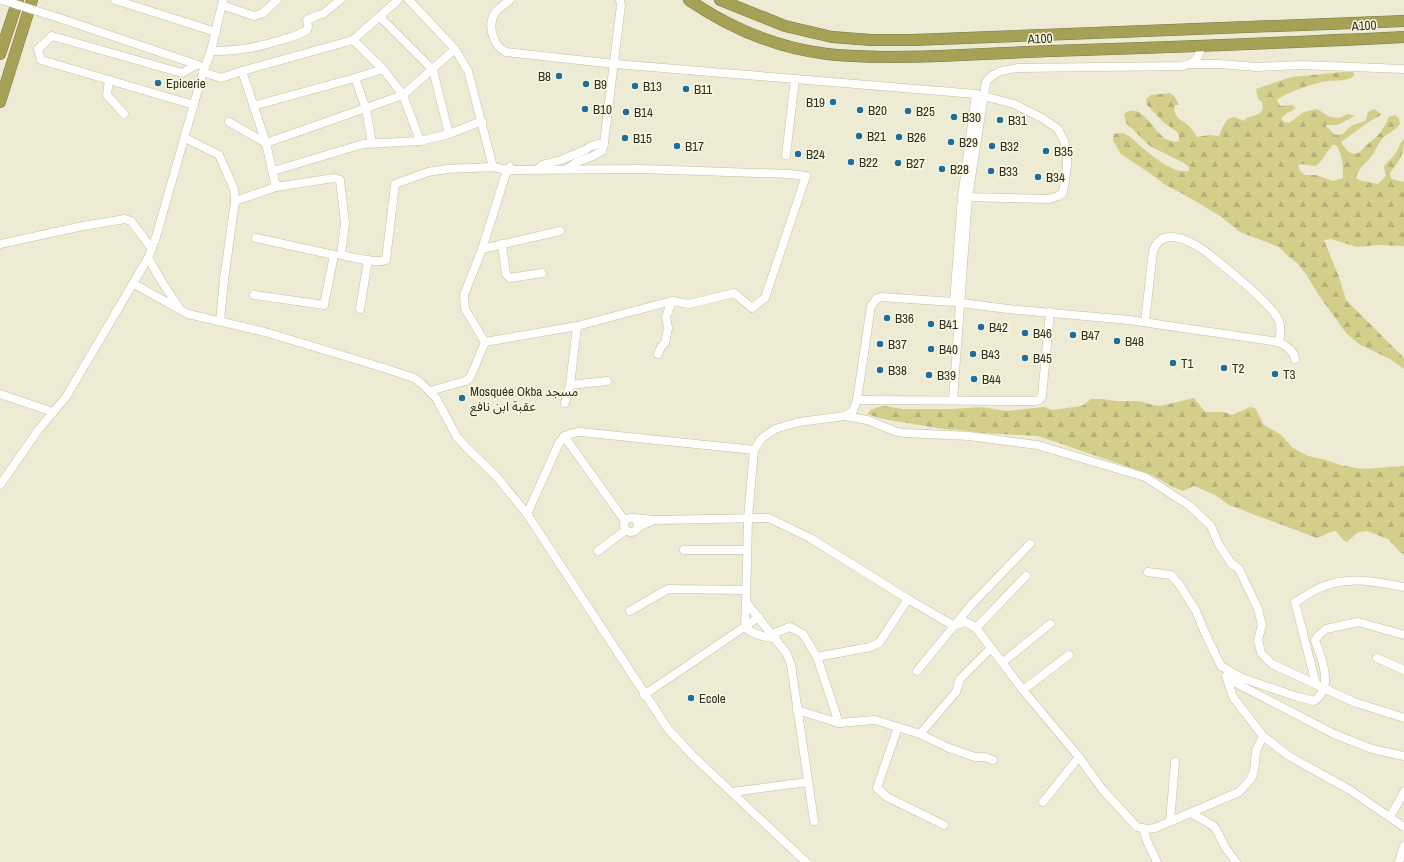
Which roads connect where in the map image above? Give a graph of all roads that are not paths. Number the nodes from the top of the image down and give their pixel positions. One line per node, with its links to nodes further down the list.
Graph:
1 (2, 0): 28 (street, bridge)
2 (18, 0): 25 (highway)
3 (32, 0): 33 (highway)
4 (40, 0): 33 (highway)
5 (115, 0): 19 (street)
6 (277, 0): 15 (street)
7 (340, 0): 24 (street)
8 (398, 0): 16 (street)
9 (409, 0): 23 (street)
10 (510, 0): 26 (street)
11 (620, 0): 26 (street)
12 (679, 0): 18 (highway)
13 (689, 0): 18 (highway, A100 / A100)
14 (721, 1): 17 (highway, A100 / A100)
15 (223, 2): 19 (street)
16 (380, 17): 21 (street); 31 (street)
17 (1404, 21)
18 (737, 28): 22 (highway, A100 / A100)
19 (216, 32): 24 (street)
20 (1404, 37): 22 (highway, A100 / A100)
21 (353, 40): 29 (street); 32 (street)
22 (1202, 46): 27 (street)
23 (455, 49): 31 (street); 44 (street)
24 (211, 51): 28 (street)
25 (0, 54)
26 (615, 64): 35 (street); 51 (street)
27 (1190, 64): 30 (street); 37 (street)
28 (201, 68): 32 (street); 36 (street); 40 (street)
29 (383, 69): 34 (street); 38 (street)
30 (1404, 69)
31 (433, 70): 38 (street); 46 (street)
32 (242, 71): 41 (street)
33 (10, 74): 39 (highway)
34 (355, 78): 41 (street); 42 (street)
35 (795, 79): 37 (street); 52 (street)
36 (109, 80): 40 (street); 43 (street)
37 (980, 95): 59 (street); 59 (street)
38 (403, 96): 42 (street); 48 (street)
39 (0, 102)
40 (194, 105): 47 (street)
41 (253, 106): 49 (street)
42 (366, 109): 49 (street); 50 (street)
43 (124, 114)
44 (482, 121): 46 (street); 53 (street)
45 (229, 122): 49 (street)
46 (449, 134): 48 (street)
47 (185, 138): 60 (street); 65 (street)
48 (420, 141): 50 (street)
49 (266, 143): 57 (street)
50 (372, 143): 57 (street)
51 (604, 144): 54 (street); 56 (street)
52 (786, 155)
53 (493, 166): 55 (street); 69 (street)
54 (539, 168): 55 (street); 56 (street)
55 (507, 170): 66 (street)
56 (567, 170): 73 (street)
57 (273, 171): 58 (street)
58 (276, 187): 60 (street); 67 (street)
59 (965, 197): 74 (street)
60 (235, 201): 78 (street)
61 (560, 231): 64 (street)
62 (256, 238): 67 (street)
63 (0, 244): 65 (street)
64 (502, 244): 66 (street); 70 (street)
65 (152, 249): 68 (street)
66 (482, 249): 81 (street)
67 (337, 255): 69 (street); 72 (street)
68 (148, 258): 71 (street); 76 (street)
69 (368, 260): 75 (street)
70 (542, 273)
71 (134, 284): 76 (street); 92 (street)
72 (254, 295)
73 (672, 302): 80 (street); 83 (street)
74 (957, 303): 77 (street); 89 (street); 90 (street)
75 (360, 309)
76 (180, 310): 78 (street)
77 (1050, 312): 79 (street); 90 (street)
78 (220, 321): 87 (street)
79 (1145, 322): 82 (street); 82 (street)
80 (577, 326): 81 (street); 86 (street)
81 (485, 342): 87 (street)
82 (1279, 342): 84 (street)
83 (658, 354)
84 (1295, 359)
85 (607, 381): 86 (street)
86 (570, 385): 91 (street)
87 (430, 391): 97 (street)
88 (0, 394): 92 (street)
89 (857, 400): 90 (street); 93 (street)
90 (953, 400)
91 (564, 403)
92 (53, 412): 96 (street)
93 (845, 416): 95 (street); 130 (street)
94 (564, 436): 95 (street); 97 (street); 99 (street)
95 (754, 450): 98 (street)
96 (0, 485)
97 (527, 514): 133 (street)
98 (748, 518): 100 (street); 105 (street); 111 (street)
99 (629, 520): 100 (street); 101 (street); 102 (street)
100 (654, 520): 101 (street)
101 (637, 528): 102 (street)
102 (626, 530): 106 (street)
103 (1030, 544): 117 (street)
104 (684, 550): 105 (street)
105 (747, 550): 110 (street)
106 (598, 551)
107 (1148, 572): 126 (street)
108 (1026, 576): 118 (street)
109 (1404, 587): 130 (street)
110 (746, 590): 112 (street); 113 (street)
111 (908, 599): 117 (street); 123 (street)
112 (746, 602): 114 (street); 116 (street)
113 (630, 611)
114 (759, 617): 116 (street); 120 (street)
115 (1050, 624): 125 (street)
116 (745, 626): 120 (street); 133 (street)
117 (954, 626): 118 (street); 128 (street)
118 (976, 628): 121 (street)
119 (1404, 635): 131 (street)
120 (774, 637): 123 (street); 134 (street)
121 (991, 648): 125 (street); 138 (street)
122 (1069, 654): 132 (street)
123 (817, 657): 136 (street)
124 (1377, 658): 127 (street)
125 (1003, 662): 132 (street)
126 (1221, 666): 129 (street); 131 (street)
127 (1404, 670)
128 (917, 671)
129 (1228, 678): 139 (street); 140 (street)
130 (1316, 684): 131 (street)
131 (1324, 688): 135 (street)
132 (1022, 690): 141 (street)
133 (644, 695): 145 (street)
134 (797, 710): 136 (street); 144 (street)
135 (1404, 718)
136 (839, 723): 137 (street)
137 (898, 727): 138 (street); 152 (street)
138 (920, 734): 142 (street)
139 (1263, 736): 148 (street); 149 (street)
140 (1404, 756)
141 (1079, 757): 147 (street); 154 (street)
142 (993, 760)
143 (1175, 762): 151 (street)
144 (807, 782): 145 (street); 150 (street)
145 (733, 792): 155 (street)
146 (1404, 792): 149 (street)
147 (1043, 802)
148 (1191, 813): 151 (street); 157 (street)
149 (1390, 817): 153 (street)
150 (814, 822)
151 (1170, 822): 154 (street)
152 (944, 825)
153 (1404, 827)
154 (1143, 828): 156 (street)
155 (806, 862)
156 (1157, 862)
157 (1236, 862)

